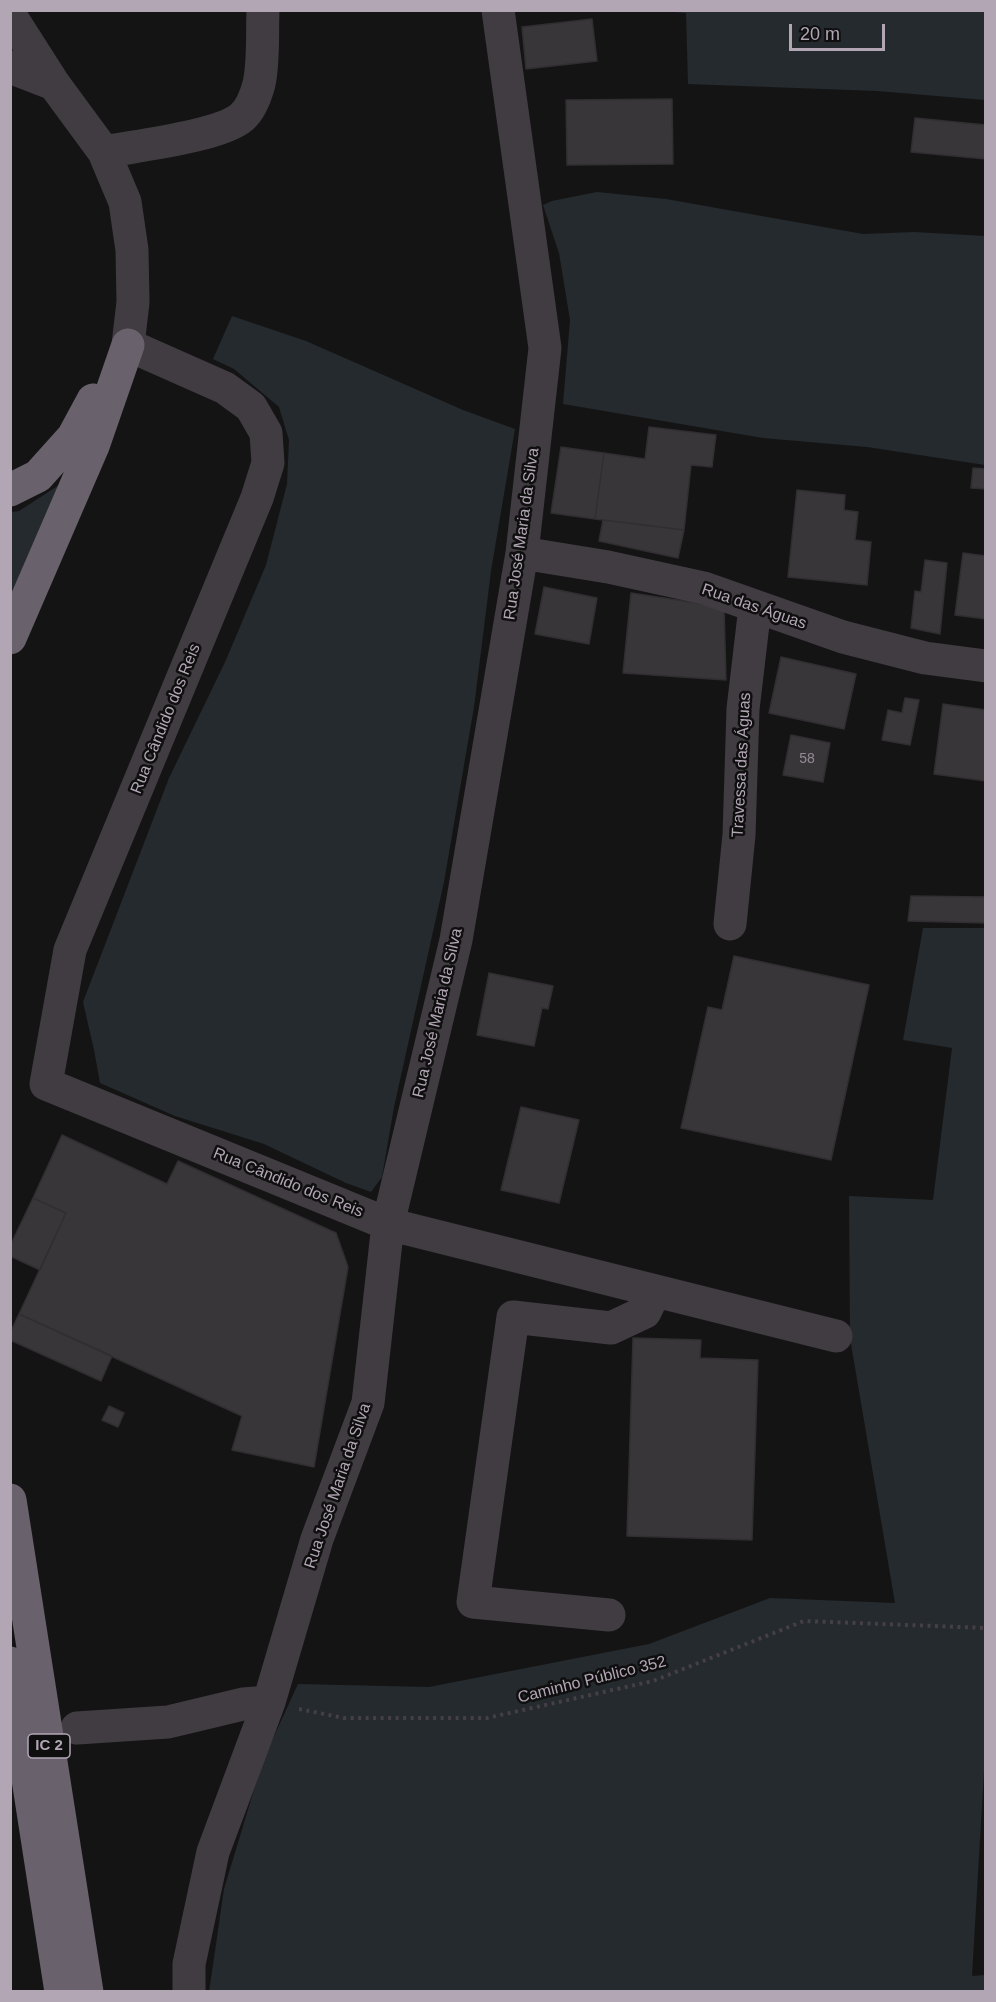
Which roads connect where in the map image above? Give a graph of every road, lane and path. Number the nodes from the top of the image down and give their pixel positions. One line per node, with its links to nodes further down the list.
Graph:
1 (263, 10): 6 (street)
2 (498, 10): 9 (street, Rua José Maria da Silva)
3 (10, 15): 5 (street)
4 (10, 67): 5 (street)
5 (54, 84): 6 (street)
6 (104, 152): 7 (street)
7 (128, 345): 8 (highway); 11 (highway); 14 (street, Rua Cândido dos Reis)
8 (10, 490)
9 (522, 553): 10 (street, Rua das Águas); 14 (street, Rua José Maria da Silva)
10 (755, 607): 12 (street, Rua das Águas); 13 (street, Travessa das Águas)
11 (10, 638)
12 (986, 666)
13 (730, 924)
14 (388, 1224): 15 (street); 21 (street, Rua José Maria da Silva)
15 (655, 1291): 16 (street); 18 (street)
16 (836, 1336)
17 (10, 1500): 24 (highway, IC 2)
18 (609, 1615)
19 (986, 1628): 21 (path, Caminho Público 352)
20 (10, 1664): 23 (highway, IC 2)
21 (269, 1702): 22 (street); 25 (street, Rua José Maria da Silva)
22 (77, 1728)
23 (61, 1992)
24 (87, 1992)
25 (189, 1992)

